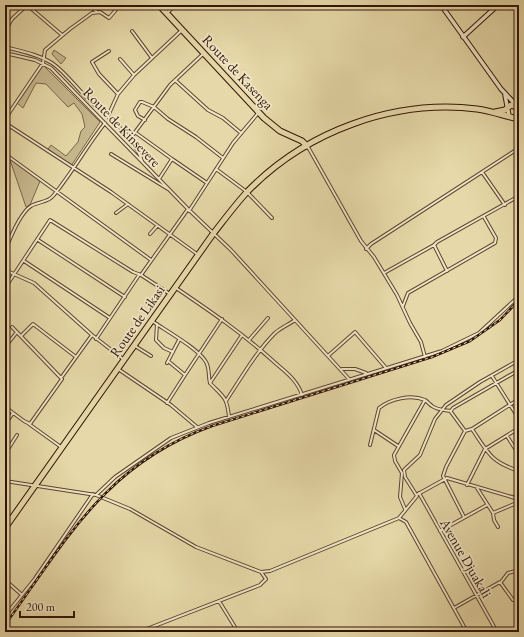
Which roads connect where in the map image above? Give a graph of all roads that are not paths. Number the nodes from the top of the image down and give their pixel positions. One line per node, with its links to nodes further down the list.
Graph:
1 (88, 5): 9 (street)
2 (120, 5): 9 (street)
3 (159, 5): 10 (highway, Route de Kasenga)
4 (175, 5): 10 (street)
5 (441, 5): 16 (main road)
6 (498, 5): 16 (main road)
7 (25, 6): 8 (street); 11 (street)
8 (31, 6): 15 (street)
9 (97, 12): 15 (street)
10 (167, 13): 12 (highway, Route de Kasenga)
11 (6, 26): 13 (street)
12 (182, 30): 20 (highway, Route de Kasenga); 22 (street)
13 (5, 31)
14 (132, 31): 22 (street)
15 (63, 35): 21 (street)
16 (463, 36): 27 (main road)
17 (5, 47): 21 (street)
18 (109, 51): 28 (street)
19 (5, 53): 24 (street, Route de Kinsevere)
20 (204, 53): 26 (street); 32 (highway, Route de Kasenga)
21 (43, 58): 24 (street); 34 (street)
22 (152, 58): 25 (street)
23 (120, 59): 25 (street)
24 (42, 63): 37 (street); 40 (street, Route de Kinsevere)
25 (134, 75): 28 (street)
26 (175, 80): 29 (street); 42 (street)
27 (501, 89): 30 (main road); 31 (main road)
28 (118, 94): 34 (street)
29 (154, 107): 38 (street); 38 (street); 52 (street)
30 (507, 108): 31 (highway); 33 (highway); 35 (main road)
31 (518, 108)
32 (259, 112): 42 (street); 43 (highway, Route de Kasenga)
33 (492, 112): 35 (highway); 45 (highway)
34 (108, 116): 44 (street)
35 (510, 117): 36 (highway)
36 (519, 118)
37 (5, 119)
38 (145, 120): 41 (street)
39 (5, 123): 55 (street)
40 (104, 123): 54 (street, Route de Kinsevere); 55 (street)
41 (136, 133): 44 (street); 53 (street)
42 (241, 134): 52 (street)
43 (294, 138): 46 (highway, Route de Kasenga); 49 (highway)
44 (130, 139): 54 (street)
45 (319, 139): 46 (highway); 47 (highway, Route de Likasi)
46 (302, 141): 47 (highway, Route de Kasenga)
47 (307, 146): 49 (highway, Route de Likasi); 76 (street)
48 (519, 148): 57 (street)
49 (296, 153): 62 (highway, Route de Likasi)
50 (5, 154): 61 (street)
51 (111, 154): 60 (street)
52 (223, 158): 56 (street)
53 (172, 159): 58 (street); 59 (street)
54 (142, 162): 58 (street, Route de Kinsevere)
55 (72, 168): 61 (street); 64 (street)
56 (216, 169): 59 (street); 62 (street)
57 (482, 172): 65 (street); 76 (street)
58 (159, 179): 60 (street, Route de Kinsevere)
59 (207, 183): 66 (street)
60 (169, 190): 66 (street, Route de Kinsevere)
61 (56, 192): 77 (street); 79 (street)
62 (247, 192): 69 (street); 73 (highway, Route de Likasi)
63 (519, 196): 65 (street)
64 (128, 204): 67 (street); 70 (street)
65 (505, 205): 68 (street)
66 (188, 210): 72 (street); 73 (street, Route de Kinsevere)
67 (116, 213)
68 (484, 217): 75 (street); 82 (street)
69 (272, 218)
70 (157, 225): 71 (street); 72 (street)
71 (150, 234)
72 (169, 234): 78 (street); 79 (street)
73 (213, 234): 78 (highway, Route de Likasi); 95 (street, Route de Kinsevere)
74 (38, 240): 80 (street); 85 (street); 90 (street)
75 (434, 246): 82 (street); 83 (street)
76 (366, 249): 83 (street)
77 (5, 251)
78 (199, 255): 87 (highway, Route de Likasi)
79 (151, 260): 85 (street)
80 (24, 261): 84 (street); 92 (street)
81 (5, 270): 84 (street)
82 (447, 271): 91 (street)
83 (384, 273): 91 (street)
84 (14, 274): 86 (street); 100 (street)
85 (140, 274): 88 (street); 90 (street)
86 (5, 288)
87 (176, 288): 88 (highway, Route de Likasi); 94 (street)
88 (171, 295): 96 (highway, Route de Likasi)
89 (519, 296): 112 (street)
90 (124, 297): 92 (street)
91 (402, 307): 112 (street)
92 (110, 318): 102 (street)
93 (268, 318): 104 (street)
94 (222, 319): 99 (street); 109 (street)
95 (295, 319): 107 (street); 110 (street, Route de Kinsevere)
96 (154, 322): 103 (street); 105 (highway, Route de Likasi); 108 (street)
97 (12, 327): 98 (street)
98 (17, 332): 101 (street); 106 (street)
99 (243, 334): 104 (street); 126 (street)
100 (92, 335): 102 (street); 113 (street)
101 (21, 336): 113 (street); 123 (street)
102 (96, 339): 114 (street)
103 (179, 340): 108 (street); 109 (street)
104 (250, 340): 107 (street)
105 (135, 346): 111 (street); 114 (highway, Route de Likasi)
106 (5, 347)
107 (261, 350): 127 (street); 130 (street)
108 (173, 352): 121 (street)
109 (199, 354): 121 (street); 126 (street)
110 (329, 355): 116 (street); 118 (street, Route de Kinsevere)
111 (151, 356)
112 (425, 356): 116 (street)
113 (76, 357): 123 (street)
114 (124, 360): 117 (highway, Route de Likasi)
115 (519, 360): 122 (street)
116 (386, 368): 120 (street)
117 (118, 369): 131 (street); 150 (highway, Route de Likasi)
118 (342, 369): 120 (street); 124 (street, Route de Kinsevere)
119 (519, 370): 125 (street)
120 (366, 373): 124 (street)
121 (185, 375): 131 (street)
122 (492, 375): 125 (street); 134 (street)
123 (62, 378): 140 (street)
124 (349, 379): 127 (street)
125 (496, 383): 132 (street); 135 (street)
126 (210, 384): 130 (street)
127 (302, 395): 137 (street)
128 (519, 399): 132 (street)
129 (425, 400): 134 (street); 144 (street); 149 (street)
130 (226, 401): 137 (street)
131 (167, 403): 141 (street)
132 (510, 404): 138 (street); 143 (street)
133 (5, 407): 136 (street)
134 (443, 409): 135 (street); 155 (street)
135 (451, 411): 145 (street)
136 (13, 413): 139 (street); 140 (street)
137 (229, 417): 141 (street)
138 (519, 419)
139 (5, 424)
140 (28, 424): 150 (street)
141 (197, 427): 164 (street)
142 (519, 428): 147 (street)
143 (472, 429): 145 (street); 151 (street)
144 (374, 430): 148 (street); 149 (street)
145 (465, 432): 156 (street)
146 (17, 435): 152 (street)
147 (507, 436): 151 (street); 153 (street)
148 (370, 445)
149 (398, 446): 155 (street, Avenue Djuakali)
150 (62, 448): 159 (highway, Route de Likasi)
151 (485, 450): 154 (street); 160 (street)
152 (5, 454)
153 (519, 455)
154 (519, 472)
155 (403, 473): 165 (street, Avenue Djuakali); 169 (street)
156 (444, 478): 160 (street); 165 (street); 171 (street)
157 (6, 481): 159 (street); 161 (street)
158 (519, 482): 166 (street)
159 (36, 485): 163 (street); 174 (highway, Route de Likasi)
160 (467, 485): 162 (street)
161 (5, 487)
162 (477, 488): 166 (street); 168 (street)
163 (92, 494): 164 (street); 180 (street)
164 (96, 495): 177 (street)
165 (418, 495): 169 (street); 175 (street, Avenue Djuakali)
166 (515, 498): 167 (street)
167 (519, 503): 170 (street)
168 (487, 505): 170 (street); 171 (street)
169 (405, 509): 172 (street)
170 (493, 513): 173 (street)
171 (464, 517): 175 (street)
172 (399, 518): 177 (street); 184 (street)
173 (498, 527)
174 (5, 528)
175 (440, 531): 181 (street, Avenue Djuakali)
176 (519, 570): 179 (street)
177 (261, 572): 183 (street)
178 (5, 580): 180 (street)
179 (500, 582): 181 (street); 182 (street)
180 (22, 595): 185 (street)
181 (476, 595): 184 (street); 189 (street, Avenue Djuakali)
182 (519, 600)
183 (219, 601): 186 (street); 187 (street)
184 (454, 608): 188 (street)
185 (5, 616)
186 (139, 632)
187 (238, 632)
188 (467, 632)
189 (497, 632)

